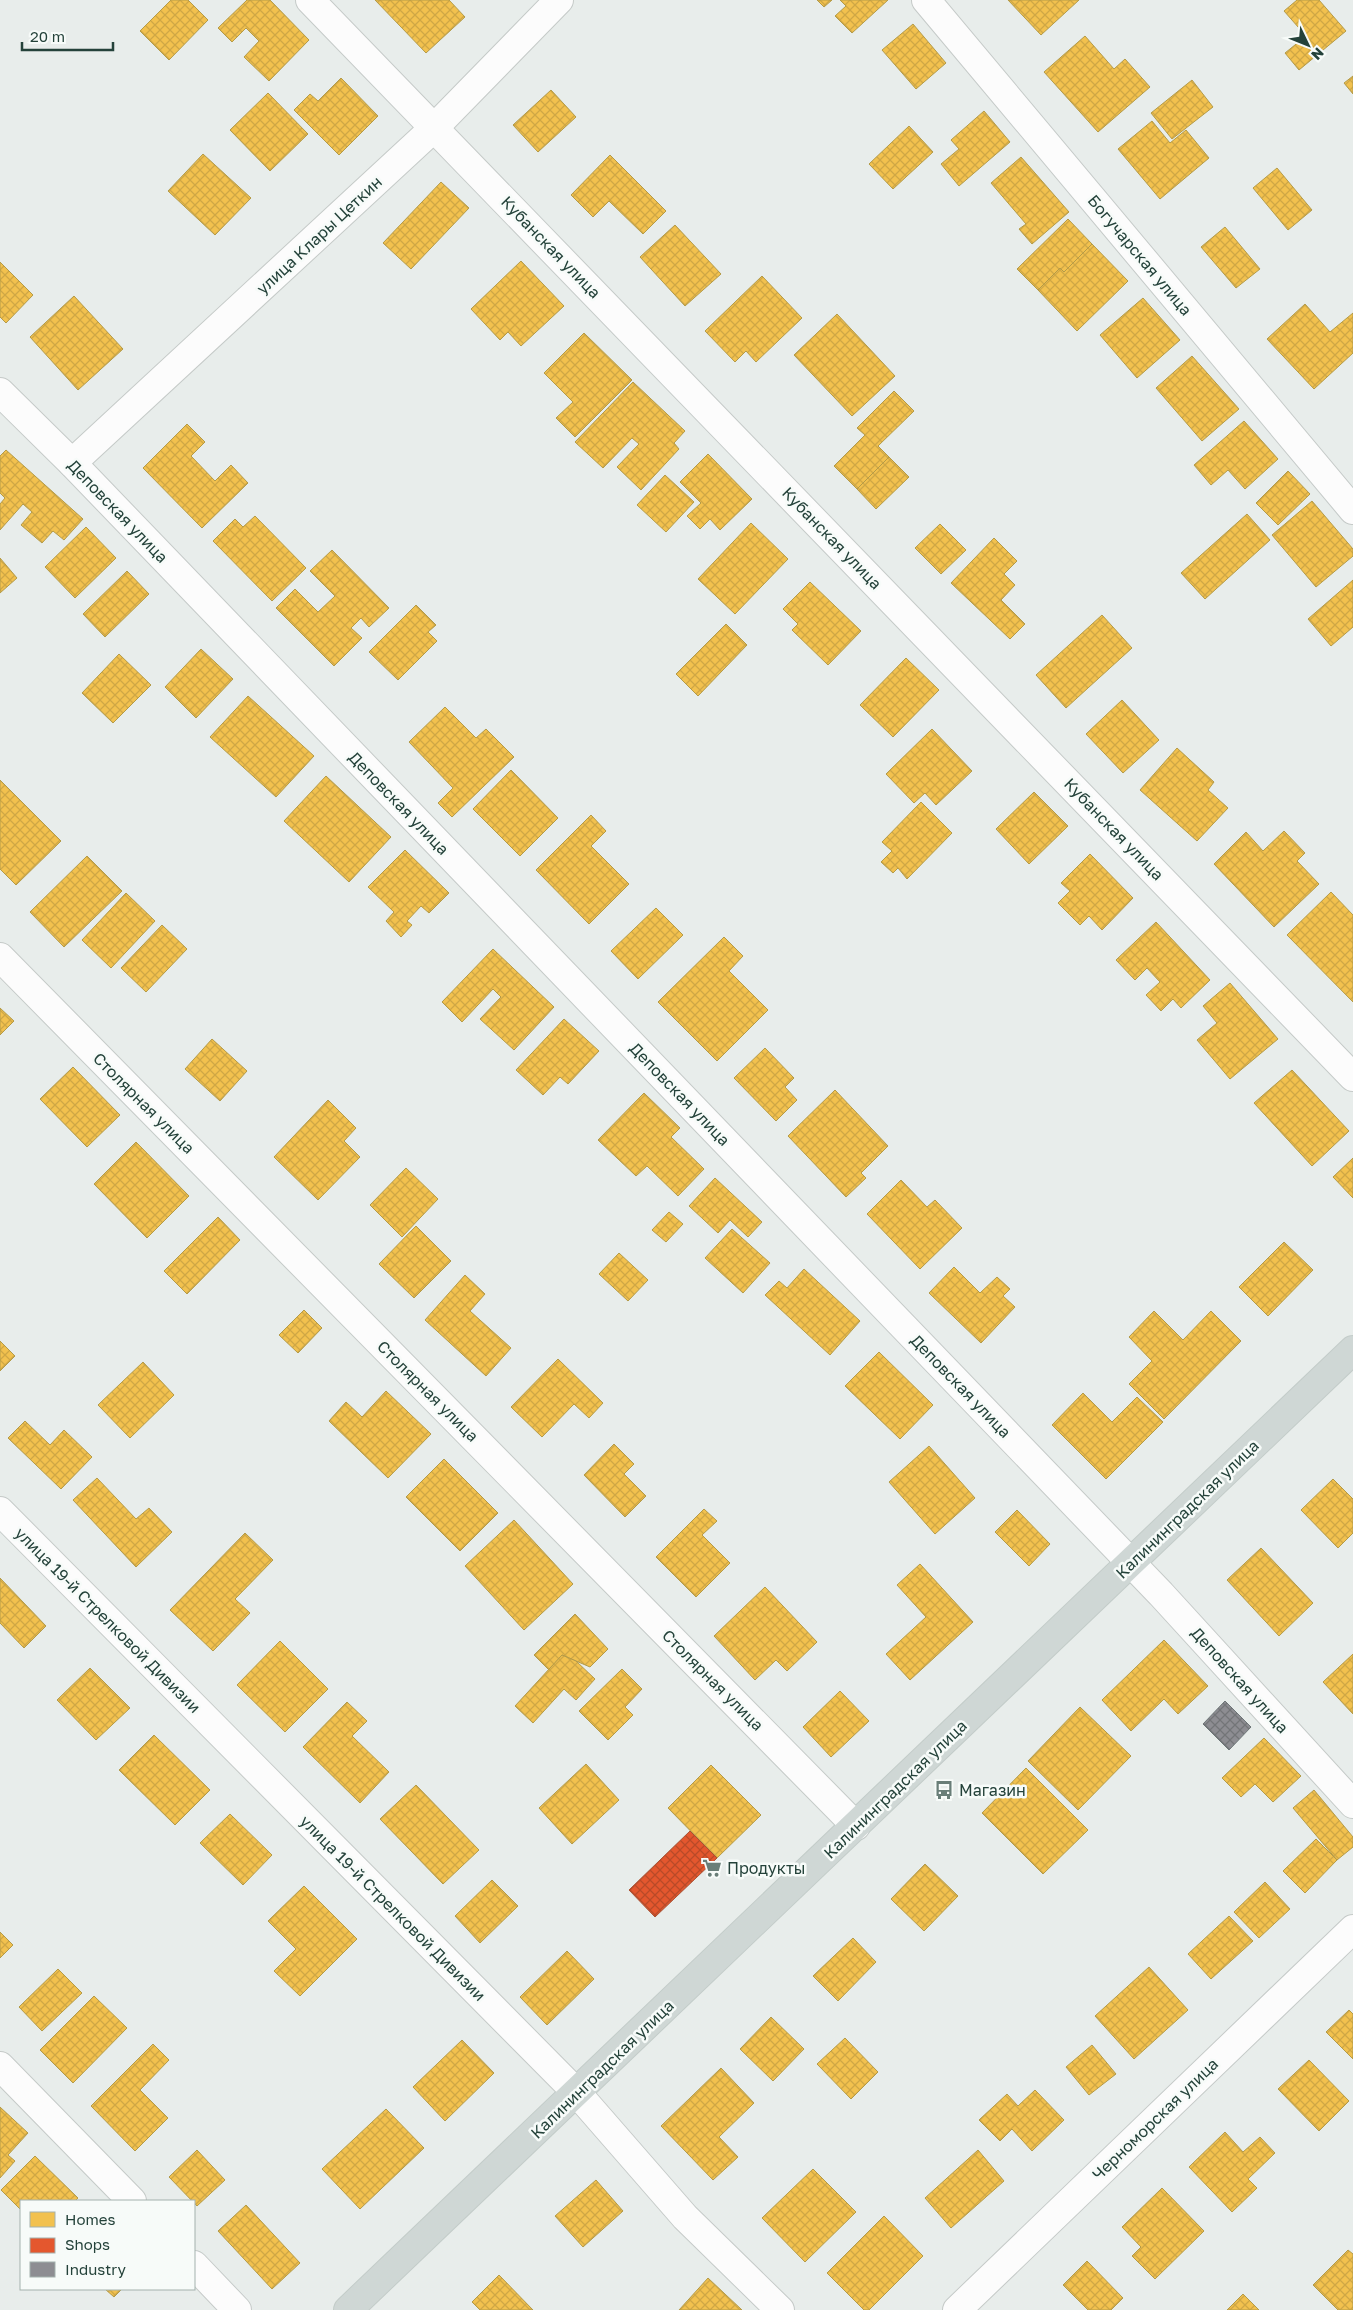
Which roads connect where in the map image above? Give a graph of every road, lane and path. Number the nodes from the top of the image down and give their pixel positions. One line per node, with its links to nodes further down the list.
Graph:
1 (310, 0): 4 (street, Кубанская улица)
2 (559, 0): 4 (street, улица Клары Цеткин)
3 (926, 0): 7 (street, Богучарская улица)
4 (435, 127): 6 (street, улица Клары Цеткин); 9 (street, Кубанская улица)
5 (0, 392): 6 (street, Деповская улица)
6 (72, 463): 12 (street, Деповская улица)
7 (1353, 510)
8 (0, 957): 14 (street, Столярная улица)
9 (1353, 1077)
10 (1353, 1350): 12 (main road, Калининградская улица)
11 (0, 1511): 17 (street, улица 19-й Стрелковой Дивизии)
12 (1130, 1563): 13 (street, Деповская улица); 14 (main road, Калининградская улица)
13 (1353, 1804)
14 (856, 1826): 17 (main road, Калининградская улица)
15 (1353, 1929): 23 (street, Черноморская улица)
16 (0, 2066): 18 (street)
17 (577, 2093): 21 (main road, Калининградская улица); 22 (street, улица 19-й Стрелковой Дивизии)
18 (131, 2200)
19 (195, 2266): 20 (street)
20 (237, 2310)
21 (348, 2310)
22 (780, 2310)
23 (957, 2310)

